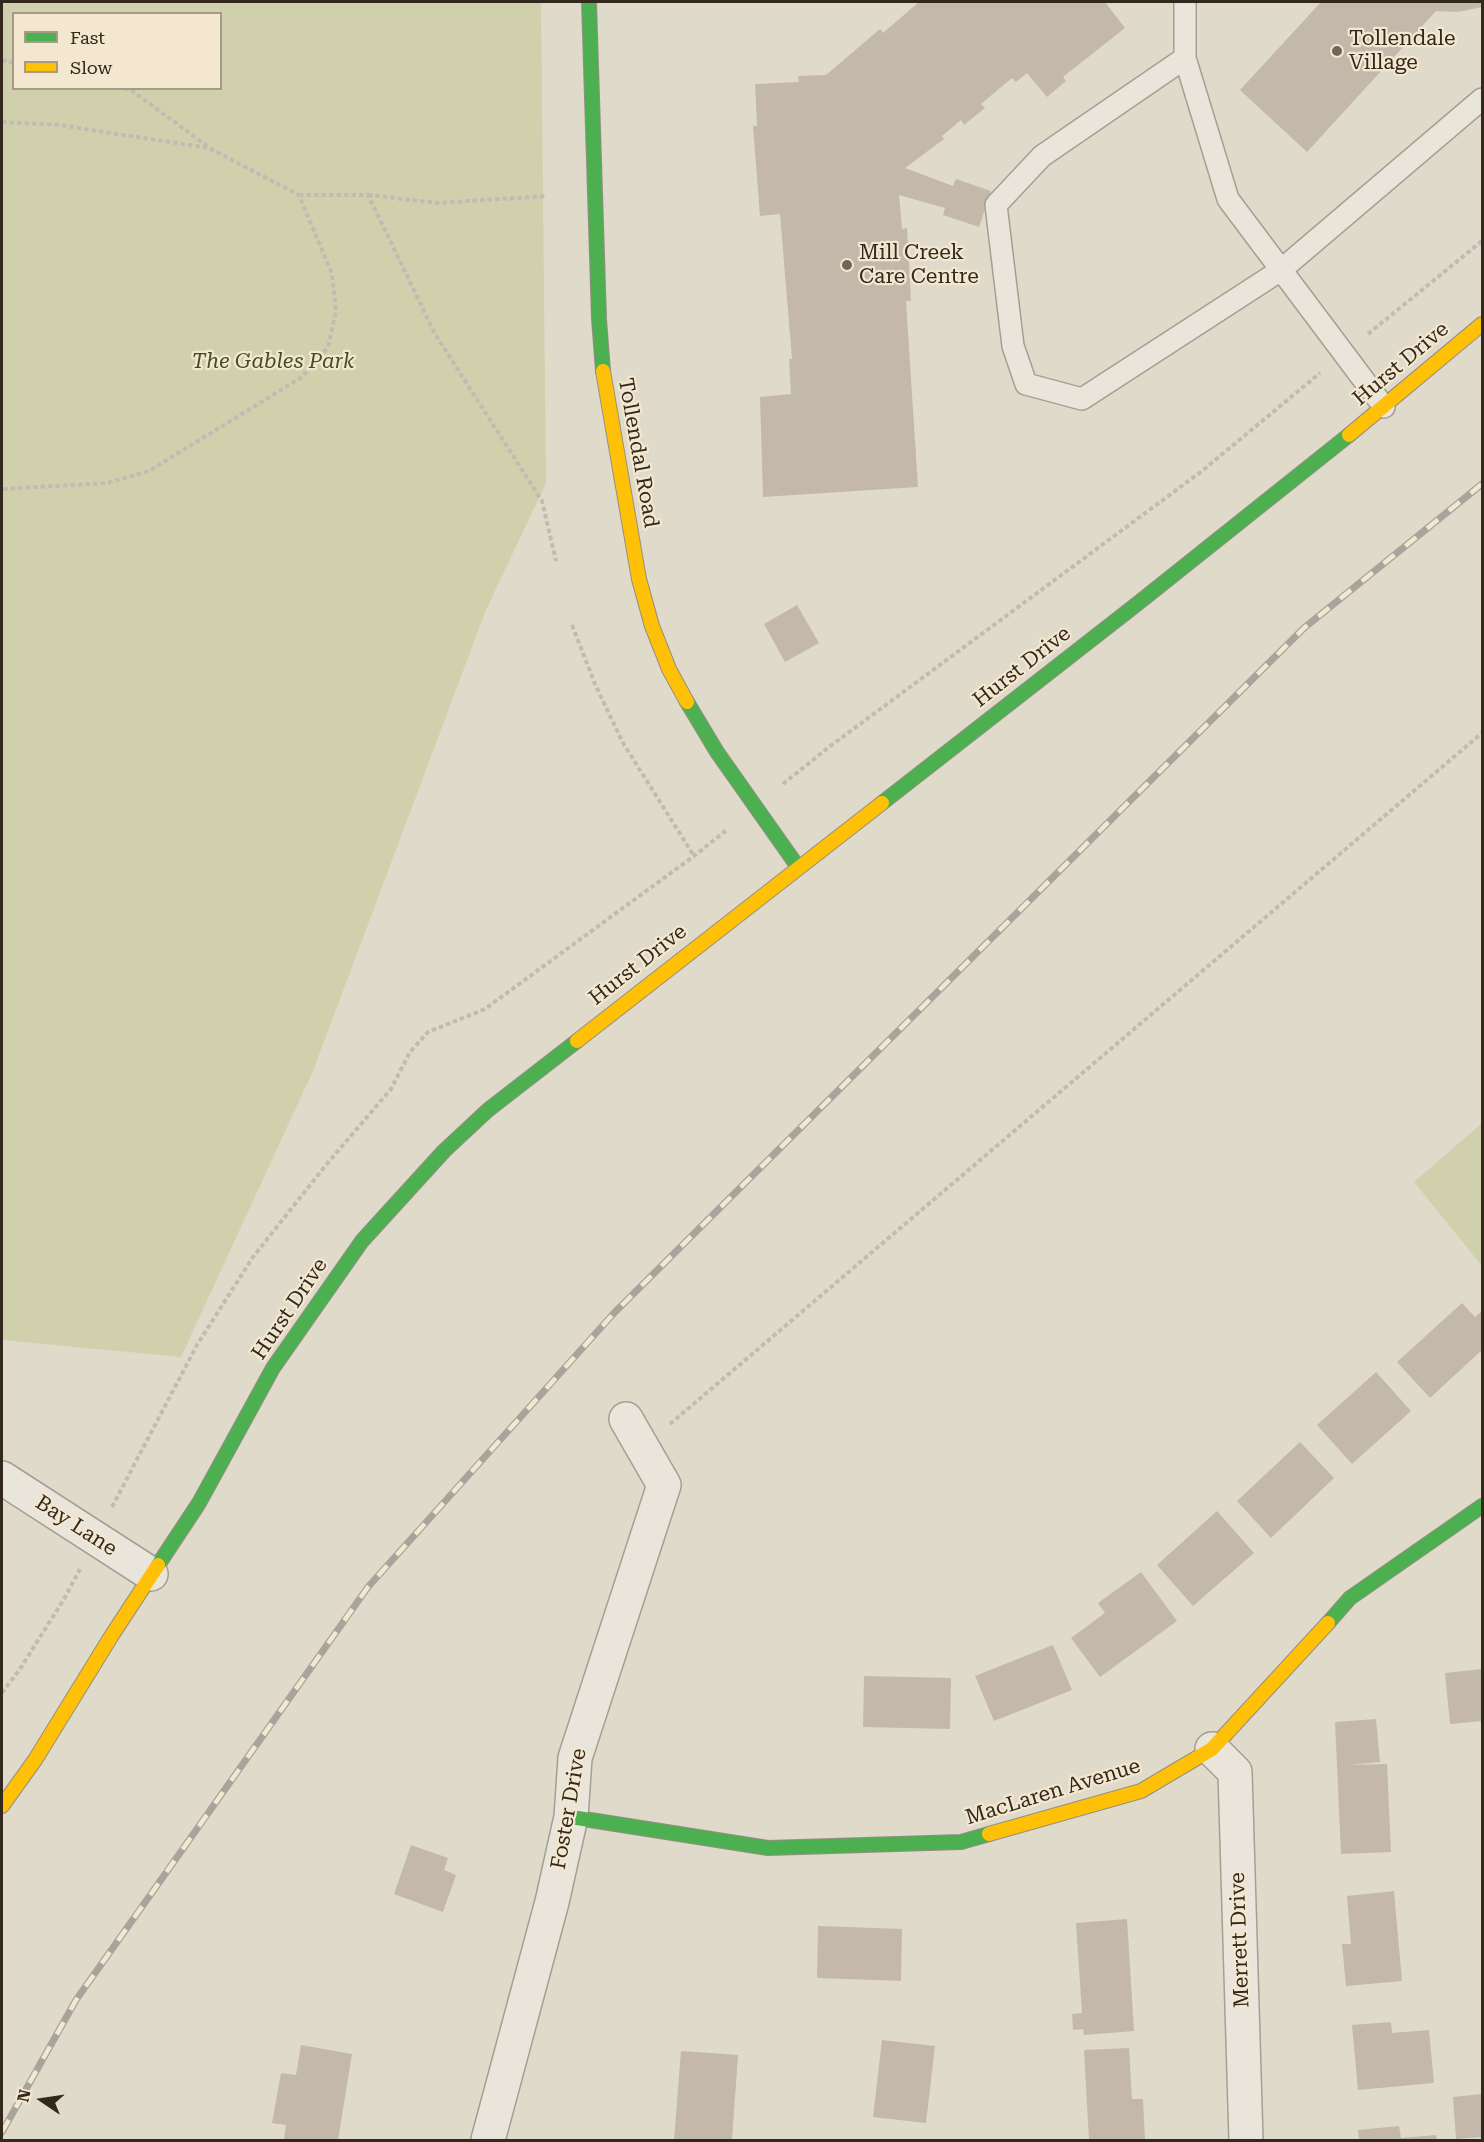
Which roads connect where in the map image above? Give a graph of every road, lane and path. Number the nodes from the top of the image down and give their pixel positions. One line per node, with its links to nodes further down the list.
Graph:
1 (589, 2): 19 (street, Tollendal Road)
2 (1185, 2): 3 (lane)
3 (1185, 58): 11 (lane); 11 (lane)
4 (131, 90): 7 (path)
5 (1482, 99): 11 (lane)
6 (2, 122): 7 (path)
7 (209, 148): 8 (path)
8 (299, 195): 9 (path); 14 (path)
9 (368, 195): 10 (path); 15 (path)
10 (547, 196)
11 (1281, 270): 13 (lane)
12 (1482, 324): 13 (street, Hurst Drive)
13 (1384, 407): 19 (street, Hurst Drive)
14 (2, 489)
15 (556, 561)
16 (572, 625): 18 (path)
17 (1482, 733): 21 (path)
18 (694, 856)
19 (798, 867): 24 (street, Hurst Drive)
20 (626, 1419): 21 (street, Foster Drive)
21 (642, 1448): 27 (street, Foster Drive)
22 (2, 1478): 24 (street, Bay Lane)
23 (1482, 1506): 25 (street, MacLaren Avenue)
24 (151, 1574): 26 (street, Hurst Drive)
25 (1212, 1749): 27 (street, MacLaren Avenue); 29 (street, Merrett Drive)
26 (2, 1806)
27 (571, 1817): 28 (street, Foster Drive)
28 (488, 2140)
29 (1246, 2140)

